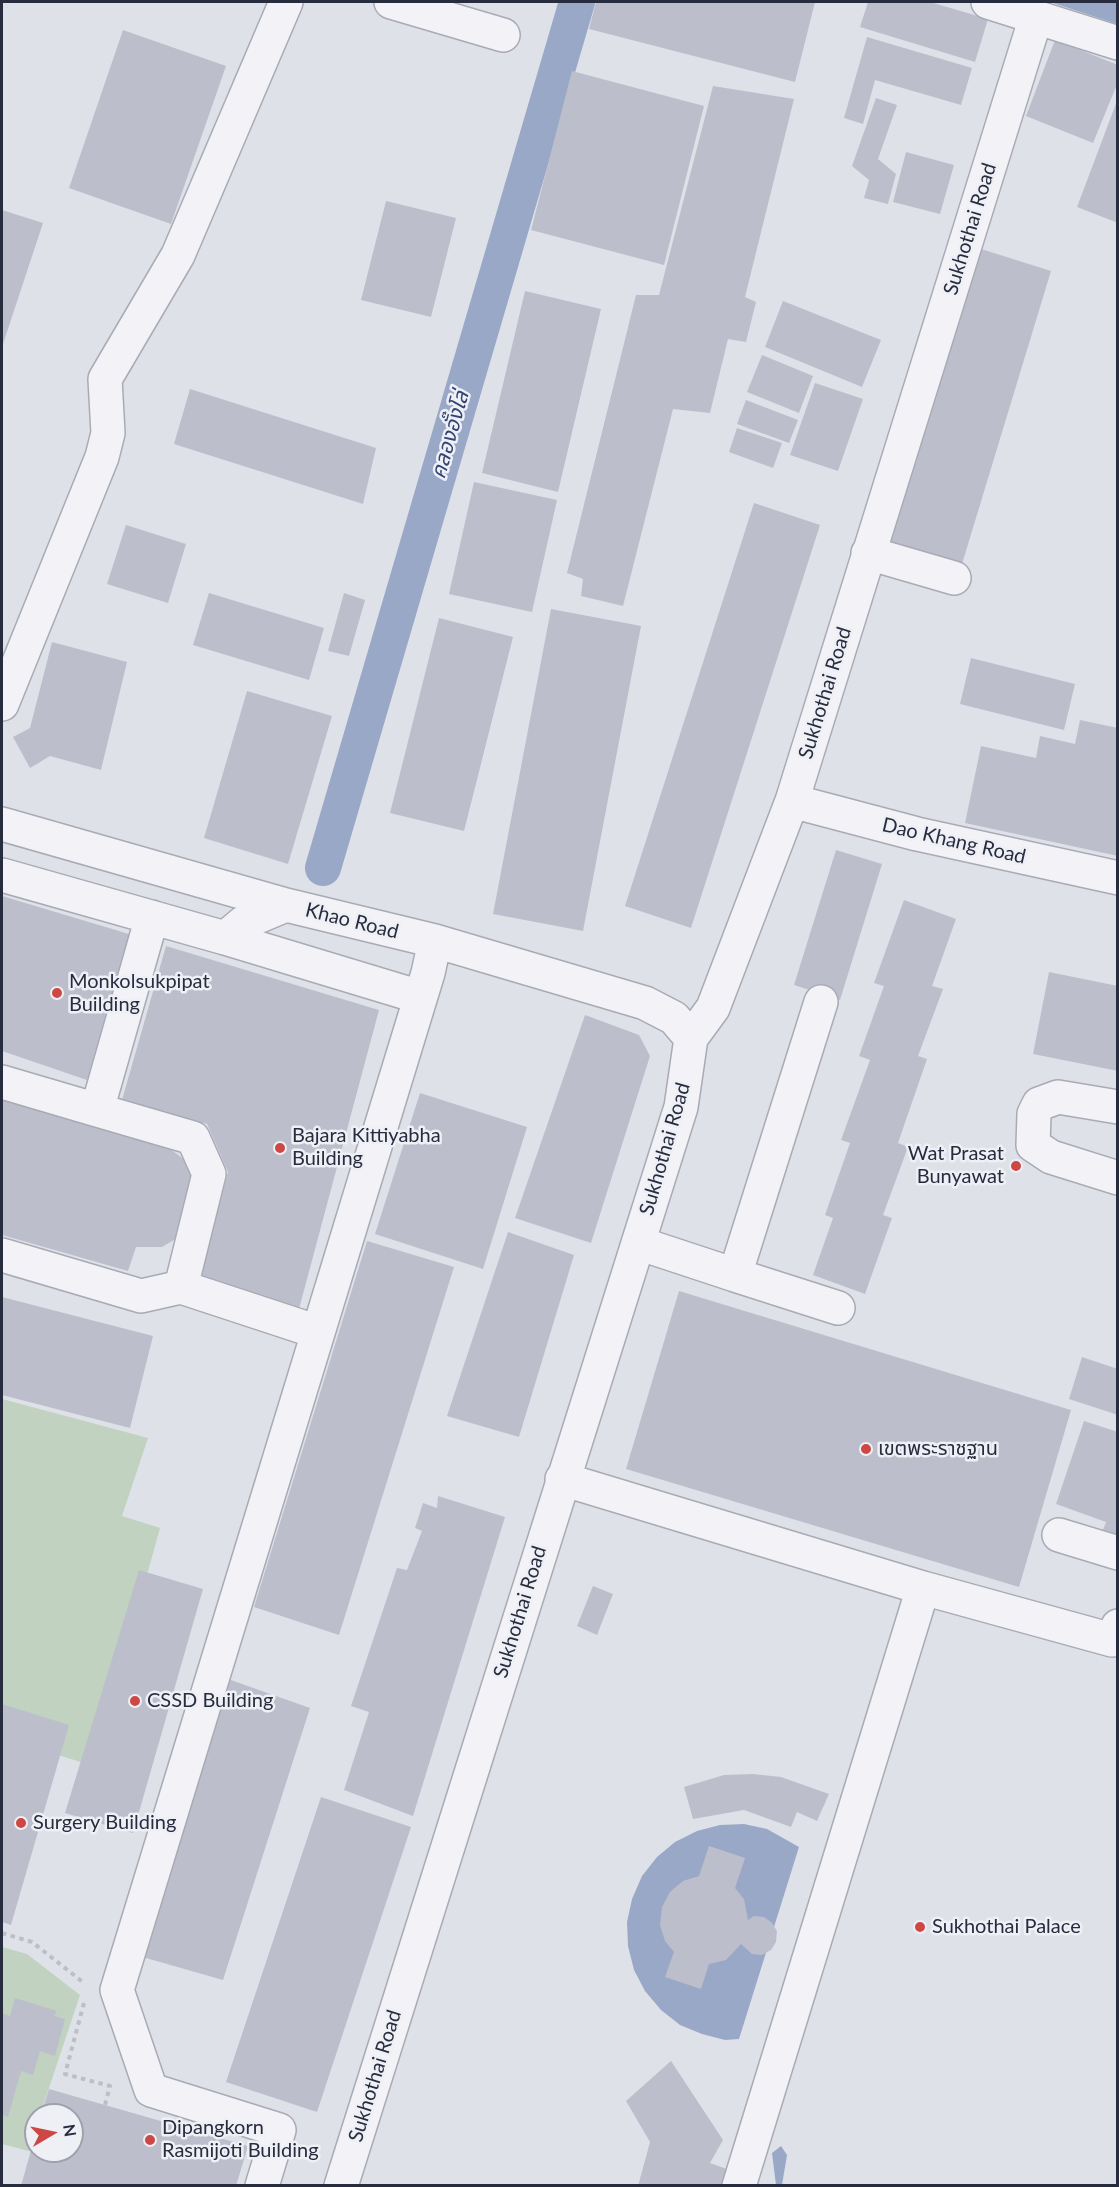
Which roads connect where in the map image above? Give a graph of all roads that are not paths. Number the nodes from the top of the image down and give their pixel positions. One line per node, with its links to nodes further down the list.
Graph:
1 (286, 2): 9 (street)
2 (391, 2): 5 (street)
3 (988, 2): 4 (street)
4 (1036, 17): 6 (street); 7 (street, Sukhothai Road)
5 (503, 35)
6 (1118, 43)
7 (868, 553): 8 (street); 10 (street, Sukhothai Road)
8 (954, 578)
9 (2, 705)
10 (792, 801): 13 (street, Dao Khang Road); 20 (street, Sukhothai Road)
11 (2, 824): 14 (street, Khao Road)
12 (2, 875): 15 (street)
13 (1118, 878)
14 (286, 904): 16 (street); 17 (street, Khao Road)
15 (152, 917): 16 (street); 23 (street)
16 (225, 938): 18 (street)
17 (435, 941): 18 (street); 20 (street, Khao Road)
18 (420, 997): 30 (street)
19 (821, 1002): 27 (street)
20 (691, 1038): 25 (street, Sukhothai Road)
21 (2, 1082): 23 (street)
22 (1118, 1107): 24 (street)
23 (96, 1110): 28 (street)
24 (1118, 1178)
25 (638, 1243): 27 (street); 31 (street, Sukhothai Road)
26 (2, 1255): 28 (street)
27 (735, 1275): 29 (street)
28 (181, 1287): 30 (street)
29 (838, 1308)
30 (318, 1332): 36 (street)
31 (562, 1479): 34 (street); 37 (street, Sukhothai Road)
32 (1059, 1535): 33 (street)
33 (1118, 1553)
34 (923, 1588): 35 (street); 38 (street)
35 (1116, 1636)
36 (262, 2186)
37 (341, 2186)
38 (739, 2186)

